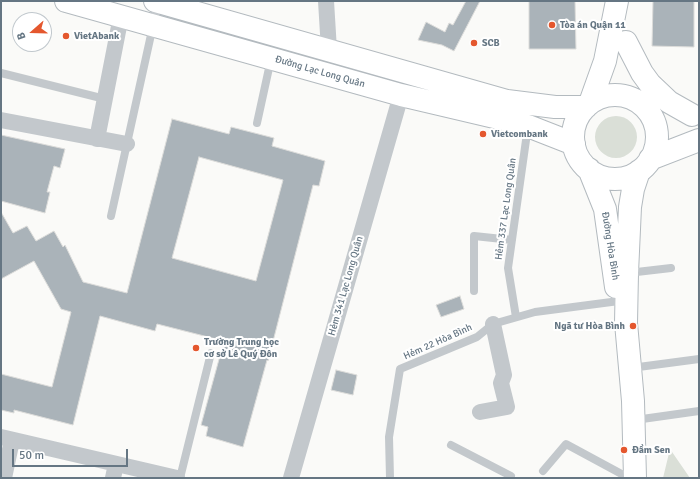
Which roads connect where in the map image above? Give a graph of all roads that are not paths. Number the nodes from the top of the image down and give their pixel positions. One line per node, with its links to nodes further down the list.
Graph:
1 (66, 1): 6 (main road, Đường Lạc Long Quân)
2 (157, 1): 7 (lane); 9 (main road)
3 (326, 1): 9 (street)
4 (617, 1): 15 (main road)
5 (623, 1): 8 (main road)
6 (121, 16): 7 (main road, Đường Lạc Long Quân); 13 (street)
7 (154, 25): 10 (main road, Đường Lạc Long Quân); 22 (lane)
8 (626, 42): 14 (main road); 16 (main road)
9 (329, 50): 15 (main road)
10 (271, 58): 12 (main road, Đường Lạc Long Quân); 18 (lane)
11 (1, 73): 13 (lane)
12 (401, 95): 19 (main road, Đường Lạc Long Quân); 47 (street, Hẻm 341 Lạc Long Quân)
13 (104, 99): 20 (street)
14 (639, 103): 15 (main road); 16 (main road); 24 (main road)
15 (588, 105): 23 (main road)
16 (696, 116)
17 (1, 120): 20 (street)
18 (257, 123)
19 (528, 126): 23 (main road, Đường Lạc Long Quân); 27 (lane, Hẻm 337 Lạc Long Quân)
20 (97, 139): 22 (street)
21 (699, 140): 24 (main road)
22 (127, 144): 26 (lane)
23 (574, 144): 25 (main road)
24 (645, 165): 25 (main road); 29 (main road, Đường Hòa Bình)
25 (589, 169): 31 (main road, Đường Hòa Bình)
26 (111, 216)
27 (512, 240): 30 (lane); 32 (lane, Hẻm 337 Lạc Long Quân)
28 (671, 268): 29 (lane)
29 (627, 273): 33 (main road, Đường Hòa Bình)
30 (474, 291)
31 (618, 301): 32 (lane, Hẻm 22 Hòa Bình); 33 (main road, Đường Hòa Bình)
32 (516, 318): 34 (lane, Hẻm 22 Hòa Bình)
33 (626, 323): 37 (main road, Đường Hòa Bình)
34 (493, 324): 39 (street); 48 (lane, Hẻm 22 Hòa Bình)
35 (211, 353): 46 (lane)
36 (699, 359): 37 (lane)
37 (630, 368): 40 (main road, Đường Hòa Bình)
38 (699, 411): 40 (lane)
39 (480, 412)
40 (634, 420): 51 (main road, Đường Hòa Bình)
41 (6, 438): 43 (street); 45 (street)
42 (451, 445): 49 (lane)
43 (114, 471): 46 (street)
44 (543, 471): 50 (lane)
45 (4, 478)
46 (179, 478)
47 (291, 478)
48 (390, 478)
49 (510, 478)
50 (629, 478)
51 (634, 478)

